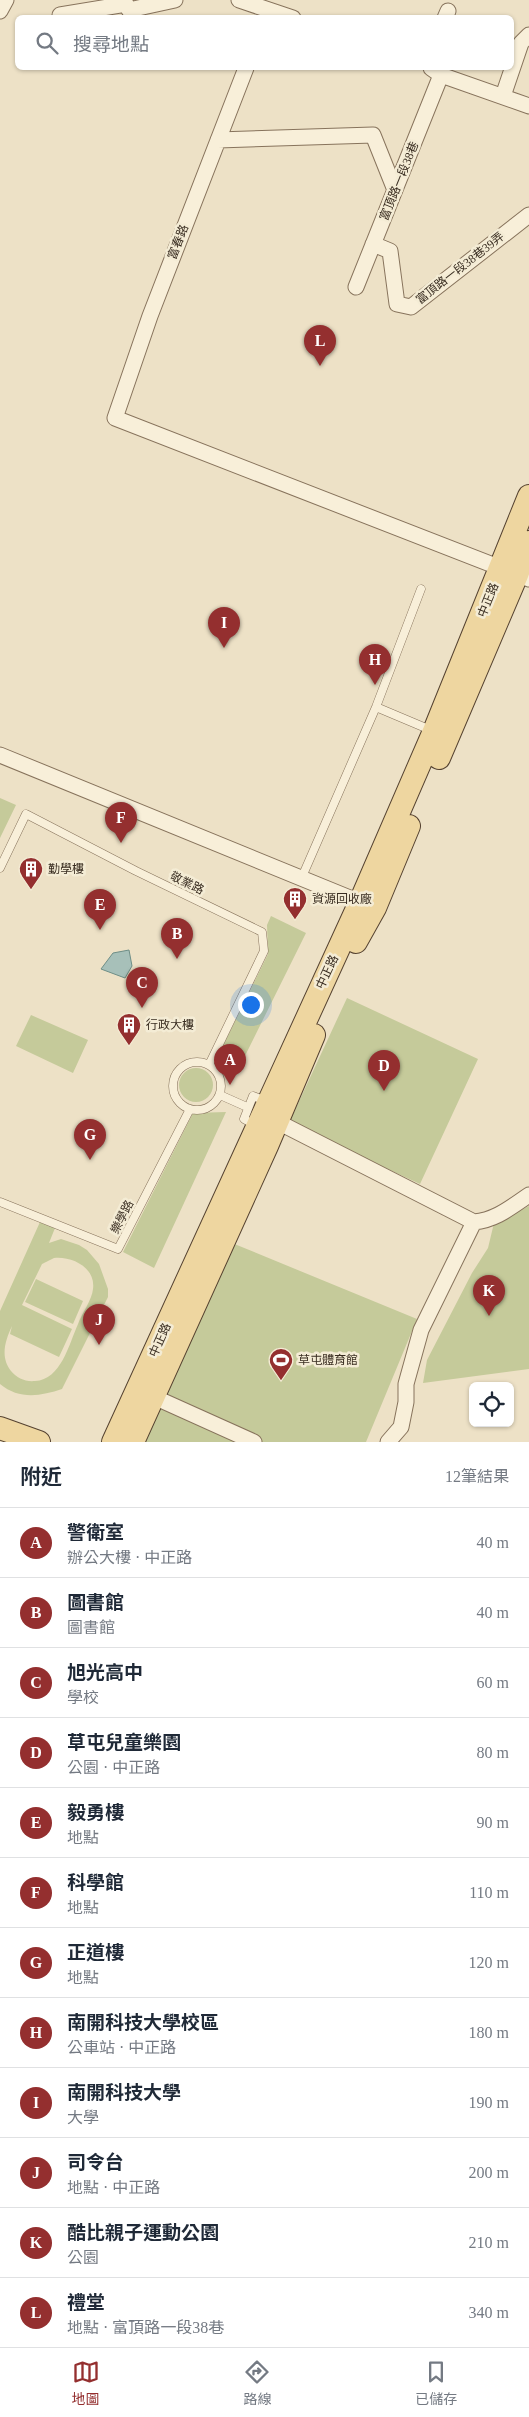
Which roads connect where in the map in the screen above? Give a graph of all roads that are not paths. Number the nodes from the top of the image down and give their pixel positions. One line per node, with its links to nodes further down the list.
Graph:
1 (6, 0): 5 (street)
2 (175, 0): 6 (street)
3 (239, 0): 4 (street)
4 (268, 9): 7 (street)
5 (0, 11)
6 (60, 15)
7 (285, 15)
8 (529, 36): 9 (street)
9 (514, 64)
10 (245, 70): 15 (street, 富春路)
11 (512, 70): 13 (street)
12 (436, 71): 13 (street); 16 (street, 富頂路一段38巷)
13 (503, 96): 14 (street)
14 (529, 106)
15 (218, 140): 16 (street); 22 (street, 富春路)
16 (395, 190): 18 (street, 富頂路一段38巷)
17 (529, 215): 18 (street, 富頂路一段38巷39弄)
18 (373, 244): 19 (street, 富頂路一段38巷)
19 (356, 287)
20 (529, 496): 22 (main road, 中正路)
21 (529, 542): 22 (main road, 中正路)
22 (516, 574): 25 (main road, 中正路)
23 (421, 589): 24 (lane)
24 (376, 707): 25 (lane); 28 (lane)
25 (442, 734): 29 (main road, 中正路)
26 (0, 756): 28 (street)
27 (0, 868): 30 (lane, 敬業路)
28 (302, 877): 29 (street)
29 (368, 905): 33 (main road, 中正路)
30 (209, 1065): 31 (lane); 32 (lane)
31 (220, 1095): 32 (lane); 33 (lane)
32 (190, 1108): 35 (lane, 樂學路)
33 (262, 1114): 36 (street); 37 (main road, 中正路); 40 (main road, 中正路)
34 (529, 1195): 36 (street)
35 (0, 1202)
36 (474, 1222): 43 (street)
37 (154, 1397): 41 (main road, 中正路); 42 (street)
38 (0, 1428): 39 (main road)
39 (39, 1442)
40 (113, 1442)
41 (134, 1442)
42 (254, 1442)
43 (388, 1442)

